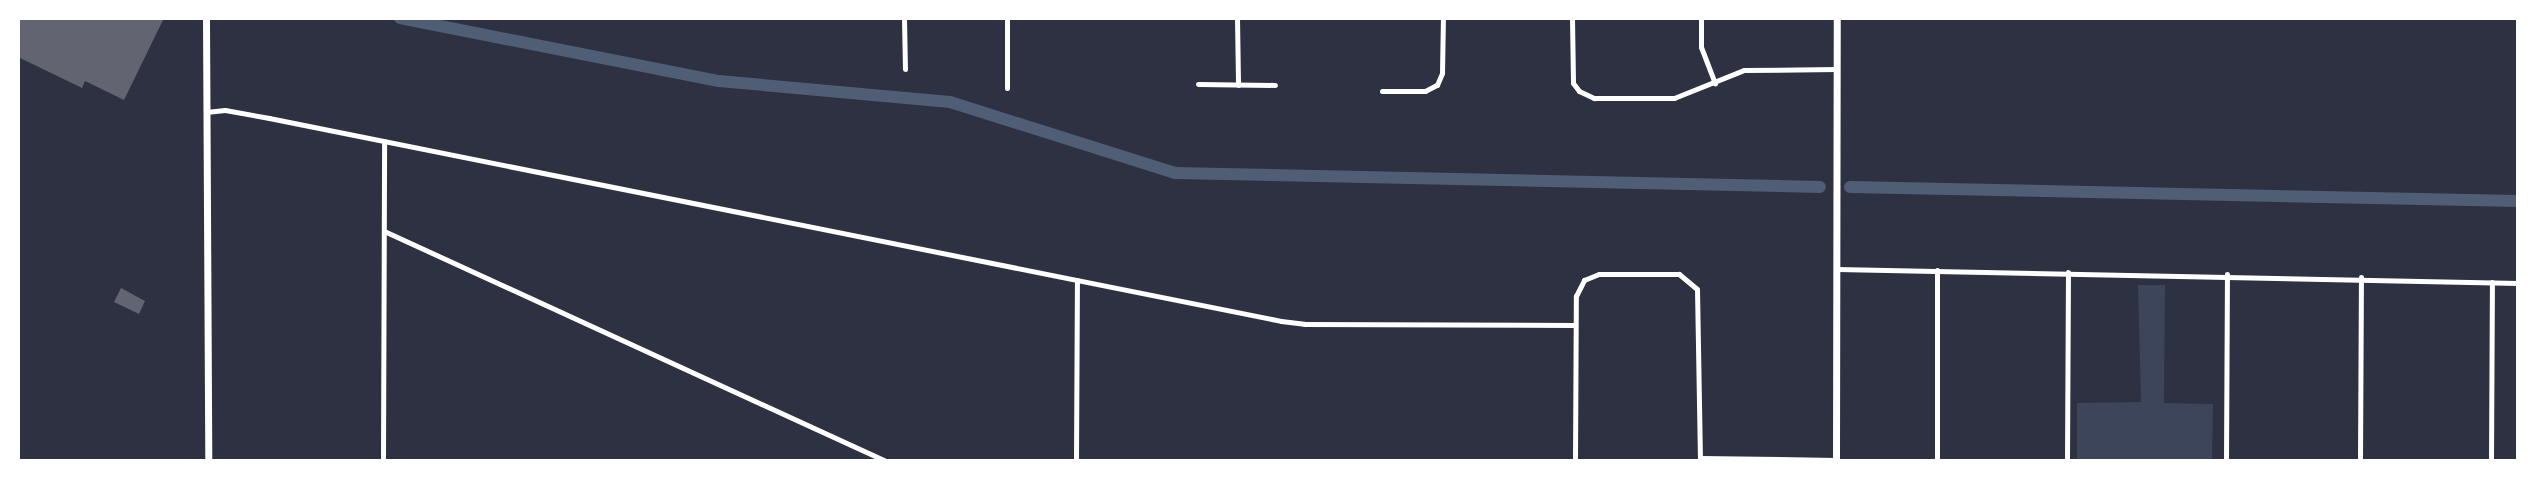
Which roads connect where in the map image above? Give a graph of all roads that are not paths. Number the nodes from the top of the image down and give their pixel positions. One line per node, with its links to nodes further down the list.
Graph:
1 (206, 18): 17 (street)
2 (904, 18): 9 (street)
3 (1007, 18): 15 (street)
4 (1237, 18): 13 (street)
5 (1443, 18): 16 (street)
6 (1572, 18): 11 (street)
7 (1701, 18): 11 (street)
8 (1837, 18): 10 (street)
9 (905, 69)
10 (1837, 69): 11 (street); 20 (street)
11 (1715, 83)
12 (1198, 84): 13 (street)
13 (1238, 85): 14 (street)
14 (1275, 85)
15 (1007, 88)
16 (1382, 91)
17 (206, 112): 18 (street); 30 (street)
18 (384, 141): 19 (street); 25 (street)
19 (384, 231): 31 (street); 32 (street)
20 (1837, 269): 21 (street); 35 (street)
21 (1937, 270): 22 (street); 36 (street)
22 (2068, 272): 23 (street); 37 (street)
23 (2227, 274): 24 (street); 38 (street)
24 (2361, 278): 26 (street); 39 (street)
25 (1077, 280): 28 (street); 33 (street)
26 (2492, 282): 27 (street); 40 (street)
27 (2518, 283)
28 (1575, 325): 29 (street); 34 (street)
29 (1700, 460): 35 (street)
30 (208, 461)
31 (383, 461)
32 (886, 461)
33 (1076, 461)
34 (1575, 461)
35 (1836, 461)
36 (1936, 461)
37 (2067, 461)
38 (2226, 461)
39 (2360, 461)
40 (2490, 461)

